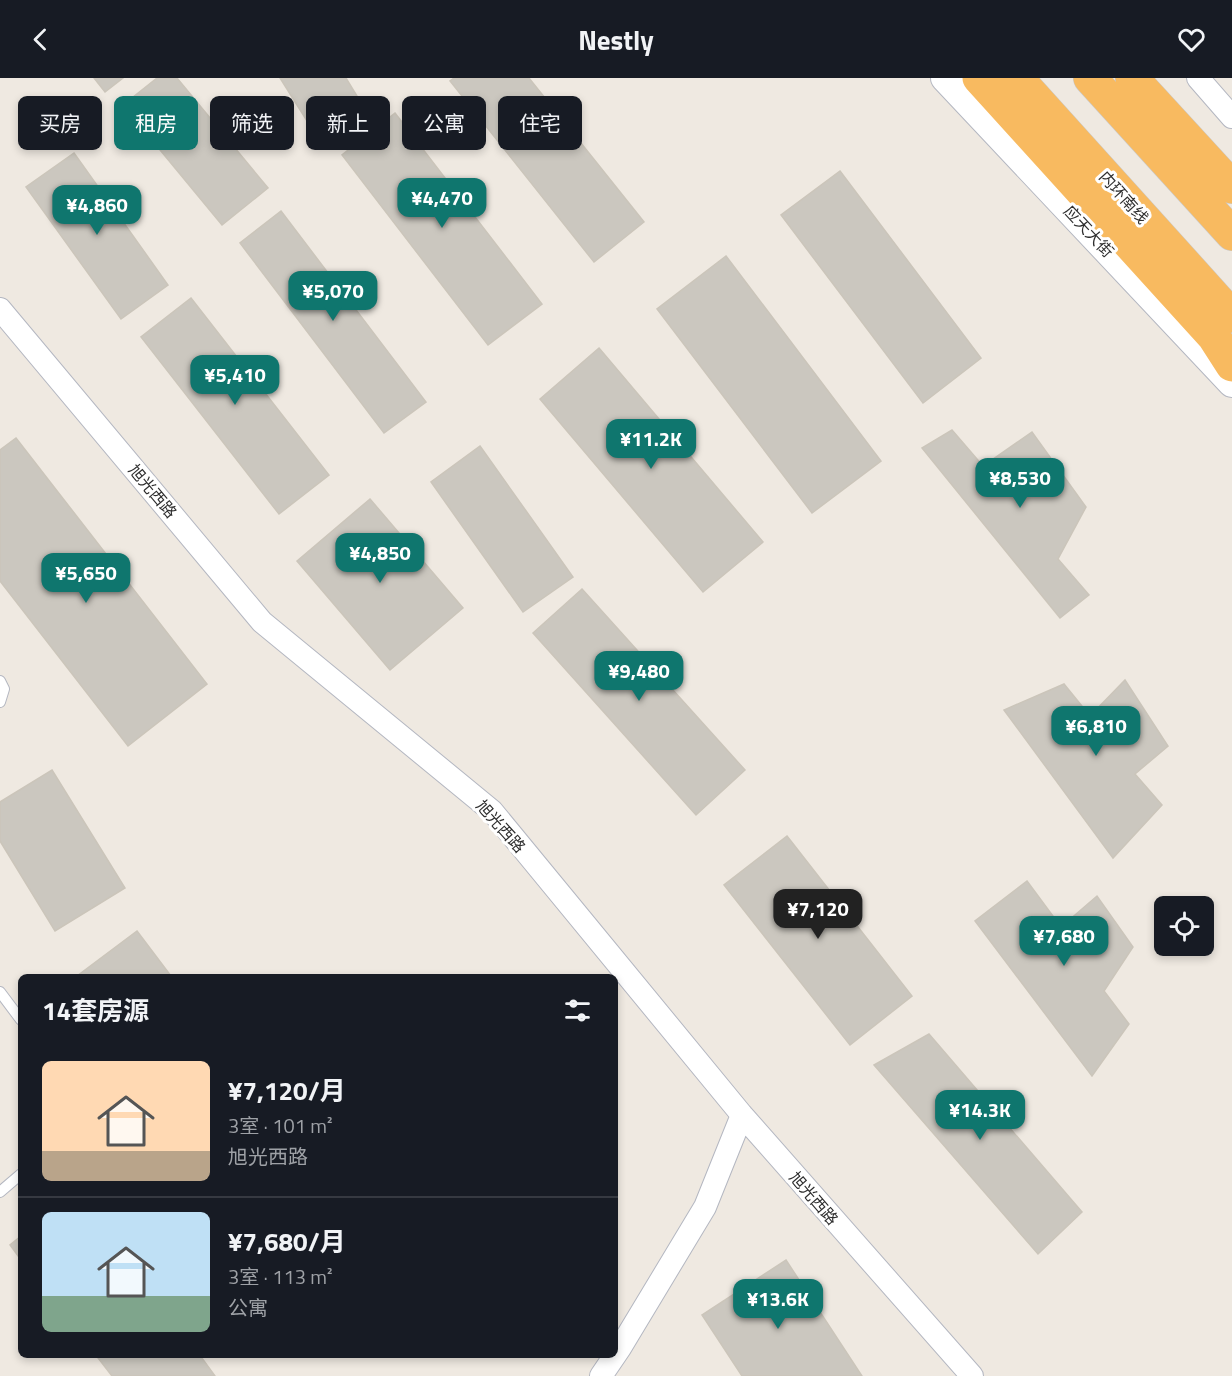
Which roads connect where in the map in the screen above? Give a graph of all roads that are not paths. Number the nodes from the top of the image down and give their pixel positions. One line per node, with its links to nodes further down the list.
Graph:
1 (945, 78): 15 (street, 应天大街)
2 (979, 78): 13 (highway)
3 (1017, 78): 13 (highway, 内环南线)
4 (1090, 78): 11 (highway)
5 (1132, 78): 10 (highway)
6 (1150, 78): 9 (street)
7 (1198, 78): 8 (street)
8 (1232, 117)
9 (1232, 168)
10 (1232, 187)
11 (1232, 234)
12 (0, 309): 20 (street, 旭光西路)
13 (1226, 337): 14 (highway)
14 (1232, 365)
15 (1232, 383)
16 (0, 681): 17 (lane)
17 (0, 702)
18 (0, 992): 19 (lane)
19 (18, 1016)
20 (742, 1115): 23 (street); 26 (street, 旭光西路)
21 (18, 1177): 22 (lane)
22 (0, 1192)
23 (618, 1348)
24 (612, 1358): 25 (street)
25 (601, 1376)
26 (972, 1376)

